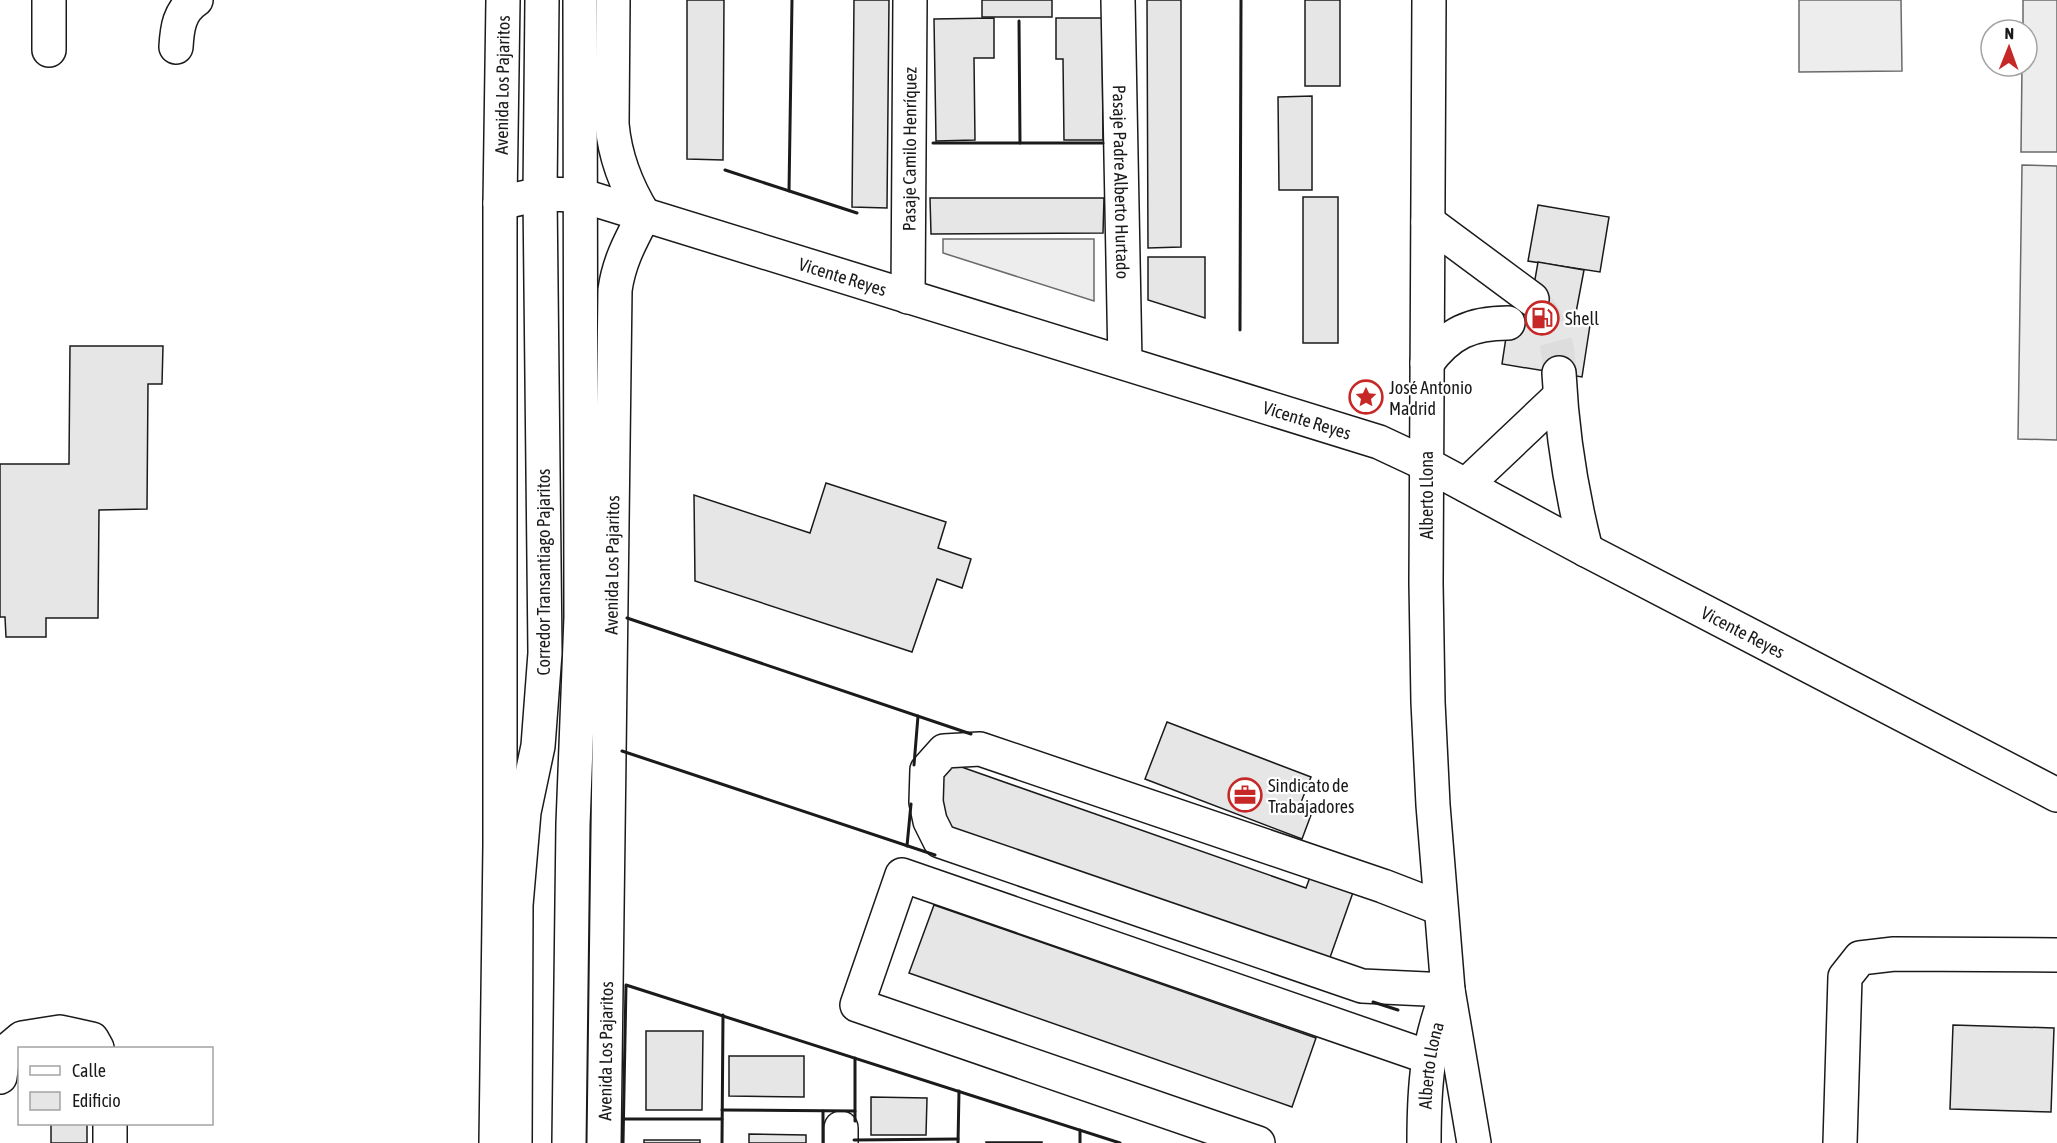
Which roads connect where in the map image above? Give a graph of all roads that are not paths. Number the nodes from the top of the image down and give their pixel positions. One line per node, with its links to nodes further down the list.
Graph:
1 (49, 0): 11 (street)
2 (196, 0): 10 (street)
3 (503, 0): 14 (street, Avenida Los Pajaritos)
4 (542, 0): 12 (street, Corredor Transantiago Pajaritos)
5 (580, 0): 13 (street, Corredor Transantiago Pajaritos)
6 (613, 0): 15 (street)
7 (910, 0): 17 (street, Pasaje Camilo Henríquez)
8 (1118, 0): 20 (street, Pasaje Padre Alberto Hurtado)
9 (1429, 0): 16 (street, Alberto Llona)
10 (176, 47)
11 (49, 50)
12 (540, 194): 13 (street, Vicente Reyes); 14 (street, Vicente Reyes); 35 (street, Corredor Transantiago Pajaritos)
13 (580, 195): 15 (street, Vicente Reyes); 36 (street, Corredor Transantiago Pajaritos)
14 (500, 203): 34 (street, Avenida Los Pajaritos)
15 (644, 215): 17 (street, Vicente Reyes); 37 (street, Avenida Los Pajaritos)
16 (1428, 222): 18 (street); 21 (street, Alberto Llona)
17 (908, 297): 20 (street, Vicente Reyes)
18 (1532, 299)
19 (1508, 323): 21 (street)
20 (1125, 363): 22 (street, Vicente Reyes)
21 (1427, 363): 22 (street, Alberto Llona)
22 (1426, 464): 23 (street, Vicente Reyes); 26 (street, Alberto Llona)
23 (1466, 485): 24 (street, Vicente Reyes); 24 (street)
24 (1586, 549): 25 (street, Vicente Reyes)
25 (2057, 795)
26 (1440, 908): 28 (street, Alberto Llona); 28 (street)
27 (2057, 955): 41 (street)
28 (1448, 990): 30 (street, Alberto Llona); 40 (street, Alberto Llona)
29 (96, 1047): 31 (street)
30 (1428, 1057): 38 (street); 39 (street, Alberto Llona)
31 (0, 1077)
32 (110, 1125): 33 (street)
33 (111, 1143)
34 (496, 1143)
35 (514, 1143)
36 (569, 1143)
37 (604, 1143)
38 (1258, 1143)
39 (1424, 1143)
40 (1474, 1143)
41 (1840, 1143)

